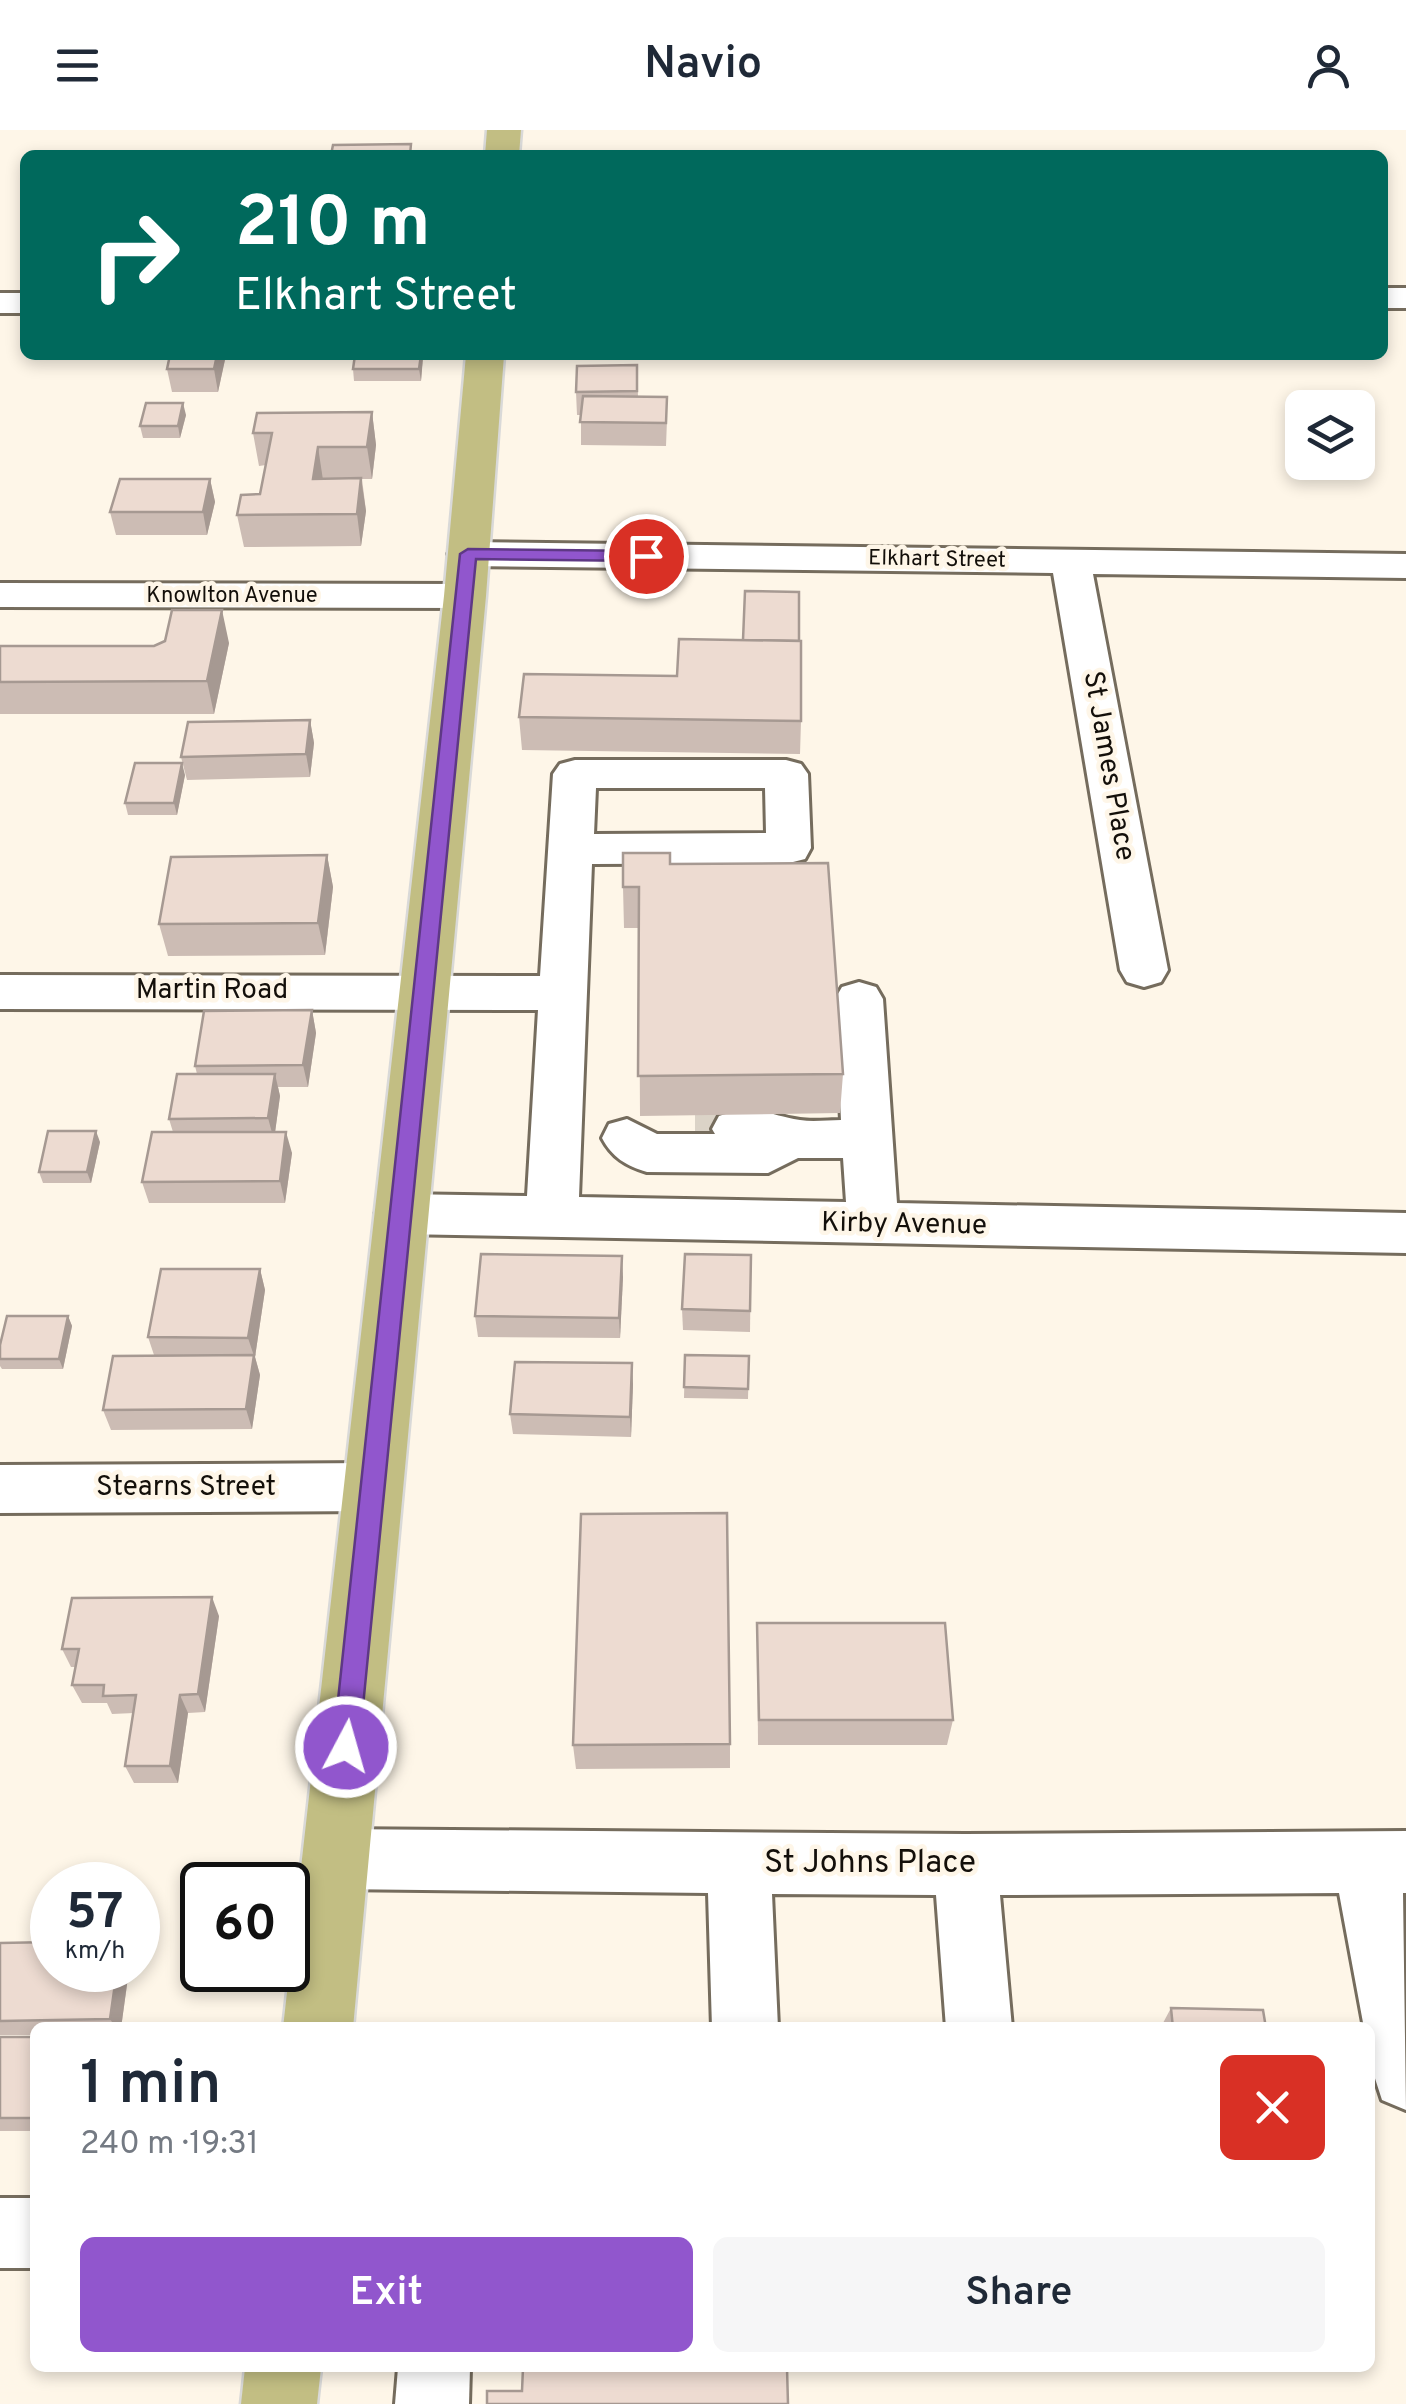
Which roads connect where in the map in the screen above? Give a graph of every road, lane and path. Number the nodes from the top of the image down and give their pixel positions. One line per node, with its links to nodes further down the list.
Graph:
1 (485, 360): 4 (main road)
2 (1071, 562): 3 (street, Elkhart Street); 4 (street, Elkhart Street); 7 (street, St James Place)
3 (1406, 566)
4 (467, 575): 5 (street, Knowlton Avenue); 8 (main road)
5 (0, 595)
6 (570, 849): 6 (street); 10 (street)
7 (1144, 970)
8 (424, 991): 9 (street, Martin Road); 10 (street, Martin Road); 16 (main road)
9 (0, 992)
10 (562, 992): 13 (street)
11 (859, 999): 15 (street)
12 (627, 1138): 13 (street); 14 (street); 14 (street)
13 (556, 1139): 17 (street)
14 (792, 1139): 15 (street)
15 (867, 1139): 18 (street)
16 (401, 1214): 17 (street, Kirby Avenue); 20 (main road)
17 (552, 1218): 18 (street, Kirby Avenue)
18 (873, 1224): 19 (street, Kirby Avenue)
19 (1406, 1233)
20 (373, 1487): 21 (street, Stearns Street); 22 (main road)
21 (0, 1489)
22 (335, 1859): 24 (street, St Johns Place); 26 (main road)
23 (1386, 1862): 25 (street, St Johns Place); 29 (street)
24 (739, 1863): 25 (street, St Johns Place); 27 (street)
25 (965, 1865): 28 (street)
26 (319, 2022)
27 (745, 2022)
28 (978, 2022)
29 (1406, 2076)
30 (30, 2232): 31 (street)
31 (0, 2233)
32 (283, 2372): 34 (main road)
33 (434, 2372): 35 (street)
34 (279, 2404)
35 (432, 2404)

